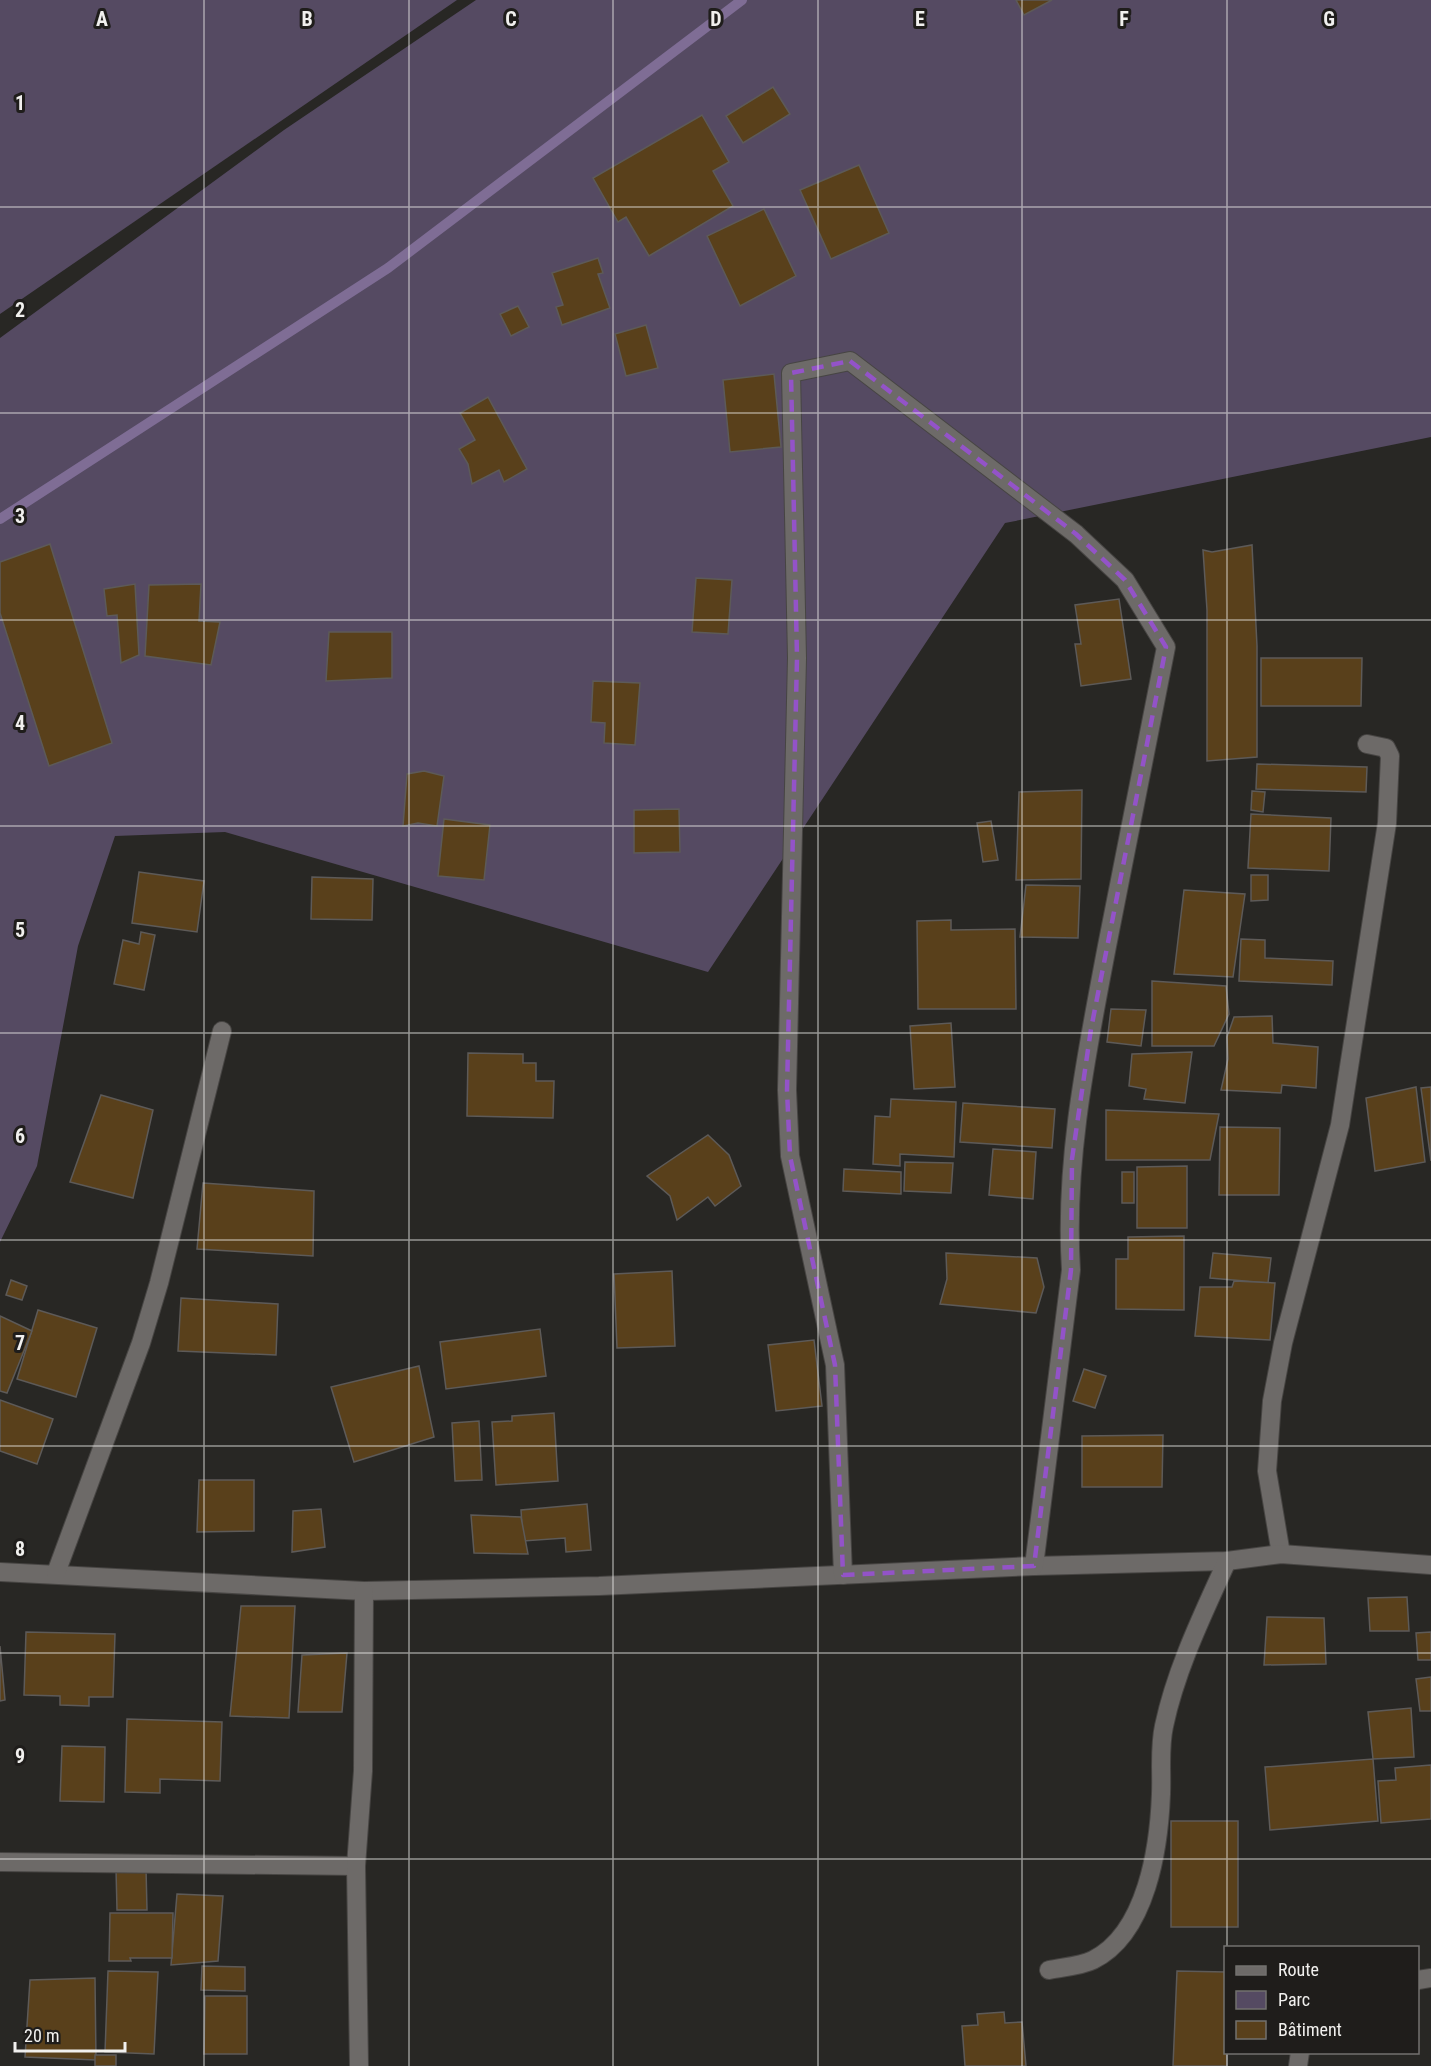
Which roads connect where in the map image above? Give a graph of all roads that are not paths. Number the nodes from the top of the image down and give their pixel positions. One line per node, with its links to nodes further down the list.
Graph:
1 (1367, 744): 3 (street)
2 (222, 1031): 8 (street)
3 (1281, 1554): 4 (street); 5 (street)
4 (1227, 1561): 6 (street); 13 (street)
5 (1431, 1565)
6 (1035, 1566): 9 (street); 9 (street)
7 (0, 1572): 8 (street)
8 (56, 1573): 10 (street)
9 (843, 1575): 10 (street)
10 (364, 1591): 12 (street)
11 (0, 1862): 12 (street)
12 (356, 1866): 14 (street)
13 (1049, 1970)
14 (359, 2066)

